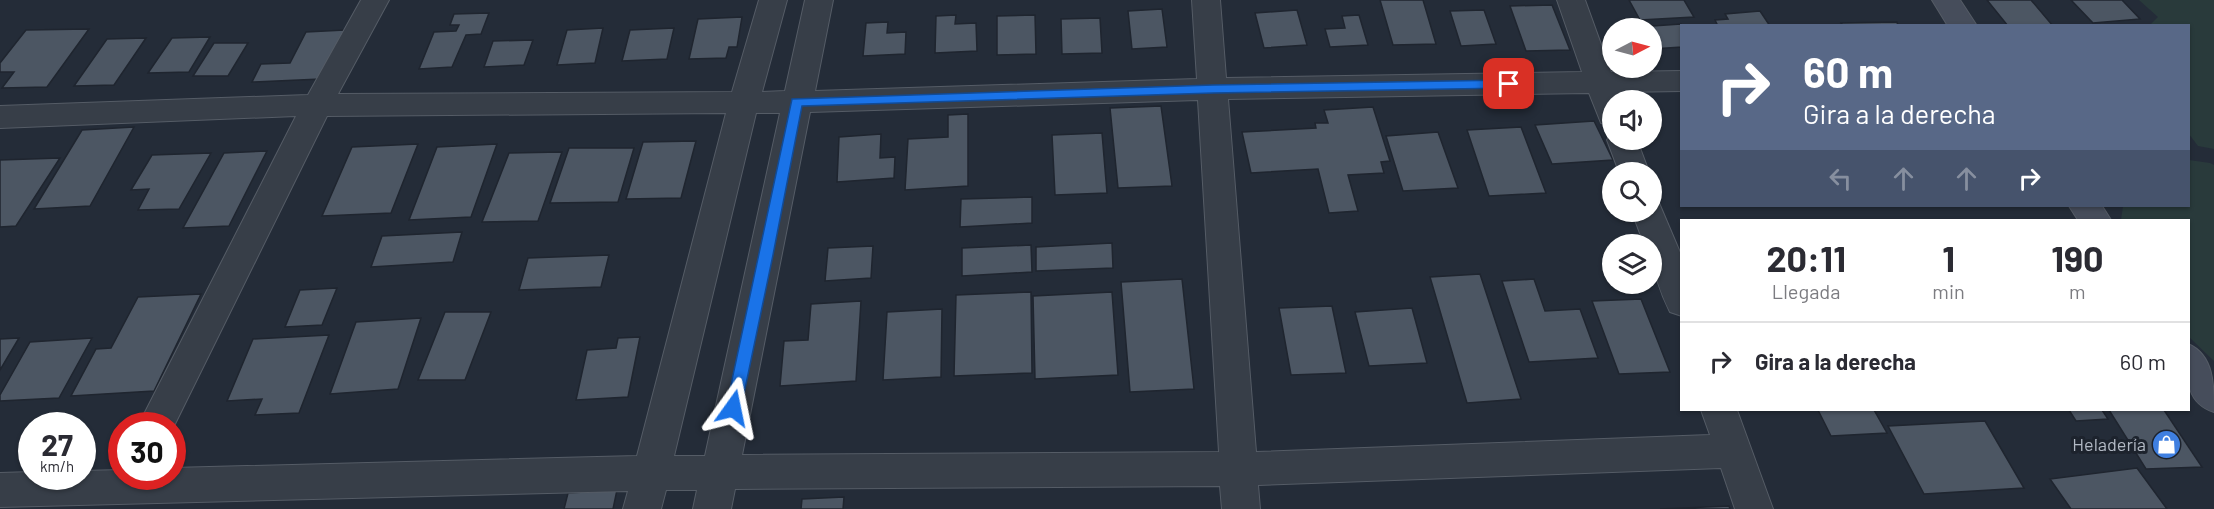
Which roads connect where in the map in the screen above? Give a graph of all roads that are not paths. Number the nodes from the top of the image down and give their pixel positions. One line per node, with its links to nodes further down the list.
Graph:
1 (375, 0): 14 (street)
2 (773, 0): 12 (street)
3 (819, 0): 13 (street)
4 (1206, 0): 10 (street)
5 (1570, 0): 9 (street)
6 (1946, 0): 7 (main road)
7 (1962, 24)
8 (1680, 81): 9 (street)
9 (1600, 82): 10 (street); 11 (street)
10 (1213, 89): 13 (street); 23 (street)
11 (1603, 90)
12 (744, 102): 13 (street); 14 (street); 24 (street)
13 (796, 102): 27 (street)
14 (317, 105): 15 (street); 21 (street)
15 (0, 117)
16 (1652, 222): 17 (street)
17 (1680, 297)
18 (2190, 362): 19 (main road)
19 (2214, 398)
20 (1719, 411): 22 (street)
21 (163, 412)
22 (1732, 451): 23 (street); 30 (street)
23 (1238, 469): 27 (street); 29 (street)
24 (652, 473): 26 (street); 27 (street); 28 (street)
25 (0, 490): 26 (street)
26 (123, 491)
27 (715, 491)
28 (642, 509)
29 (1241, 509)
30 (1754, 509)

